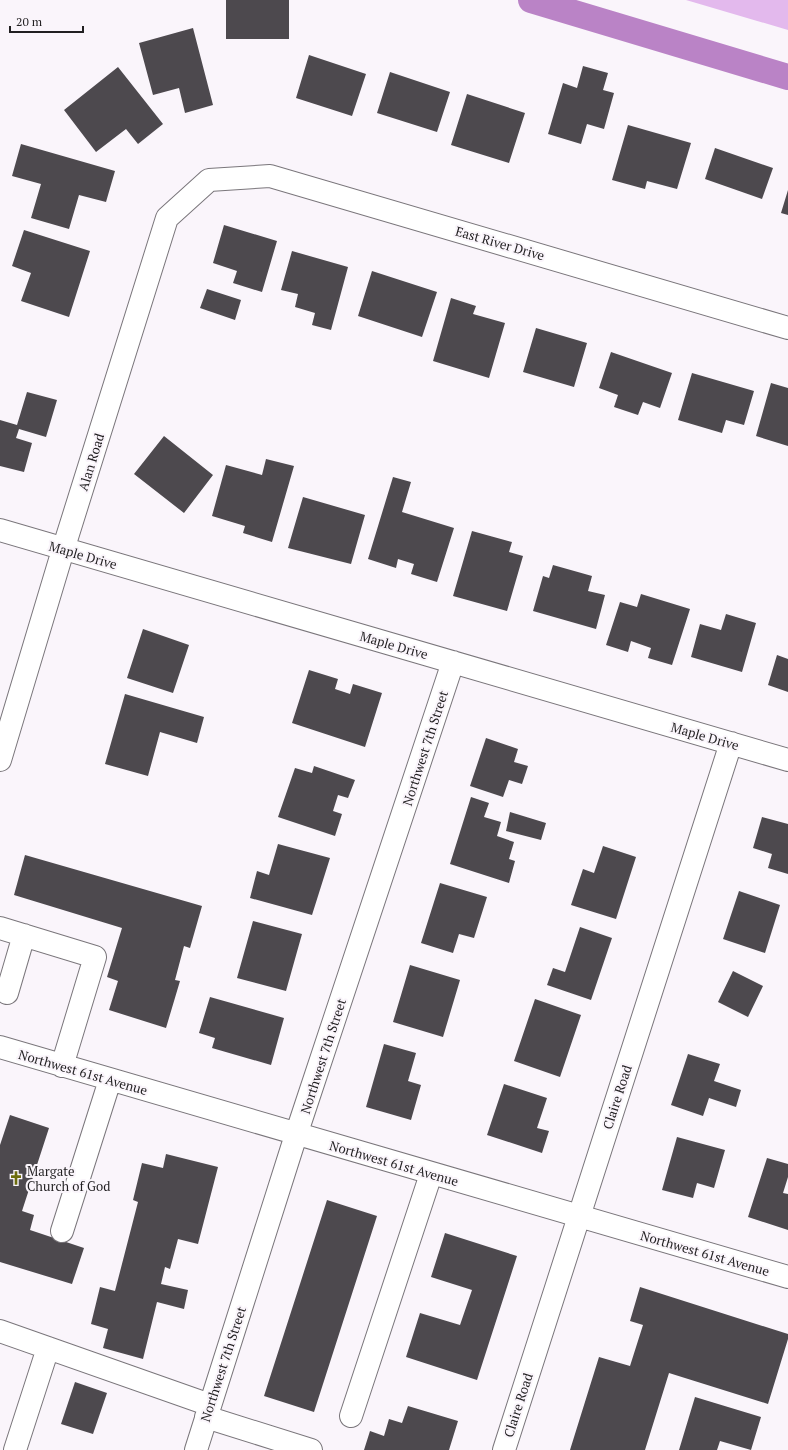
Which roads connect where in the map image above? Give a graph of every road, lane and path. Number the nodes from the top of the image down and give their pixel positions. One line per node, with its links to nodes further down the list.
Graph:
1 (209, 180): 2 (street, East River Drive); 4 (street, Alan Road)
2 (788, 328)
3 (0, 530): 4 (street, Maple Drive)
4 (63, 550): 5 (street, Maple Drive); 7 (street, Alan Road)
5 (453, 662): 6 (street, Maple Drive); 15 (street, Northwest 7th Street)
6 (731, 743): 8 (street, Maple Drive); 17 (street, Claire Road)
7 (0, 760)
8 (788, 760)
9 (0, 928): 10 (street)
10 (24, 935): 11 (street); 13 (street)
11 (7, 993)
12 (0, 1047): 13 (street, Northwest 61st Avenue)
13 (62, 1066): 14 (street, Northwest 61st Avenue)
14 (110, 1080): 15 (street, Northwest 61st Avenue); 18 (street)
15 (296, 1135): 16 (street, Northwest 61st Avenue); 22 (street, Northwest 7th Street)
16 (432, 1174): 17 (street, Northwest 61st Avenue); 23 (street)
17 (579, 1216): 19 (street, Northwest 61st Avenue); 27 (street, Claire Road)
18 (62, 1231)
19 (788, 1277)
20 (0, 1331): 21 (street)
21 (48, 1348): 22 (street); 24 (street)
22 (208, 1411): 25 (street, Northwest 7th Street); 26 (street)
23 (351, 1416)
24 (15, 1450)
25 (196, 1450)
26 (311, 1450)
27 (504, 1450)

